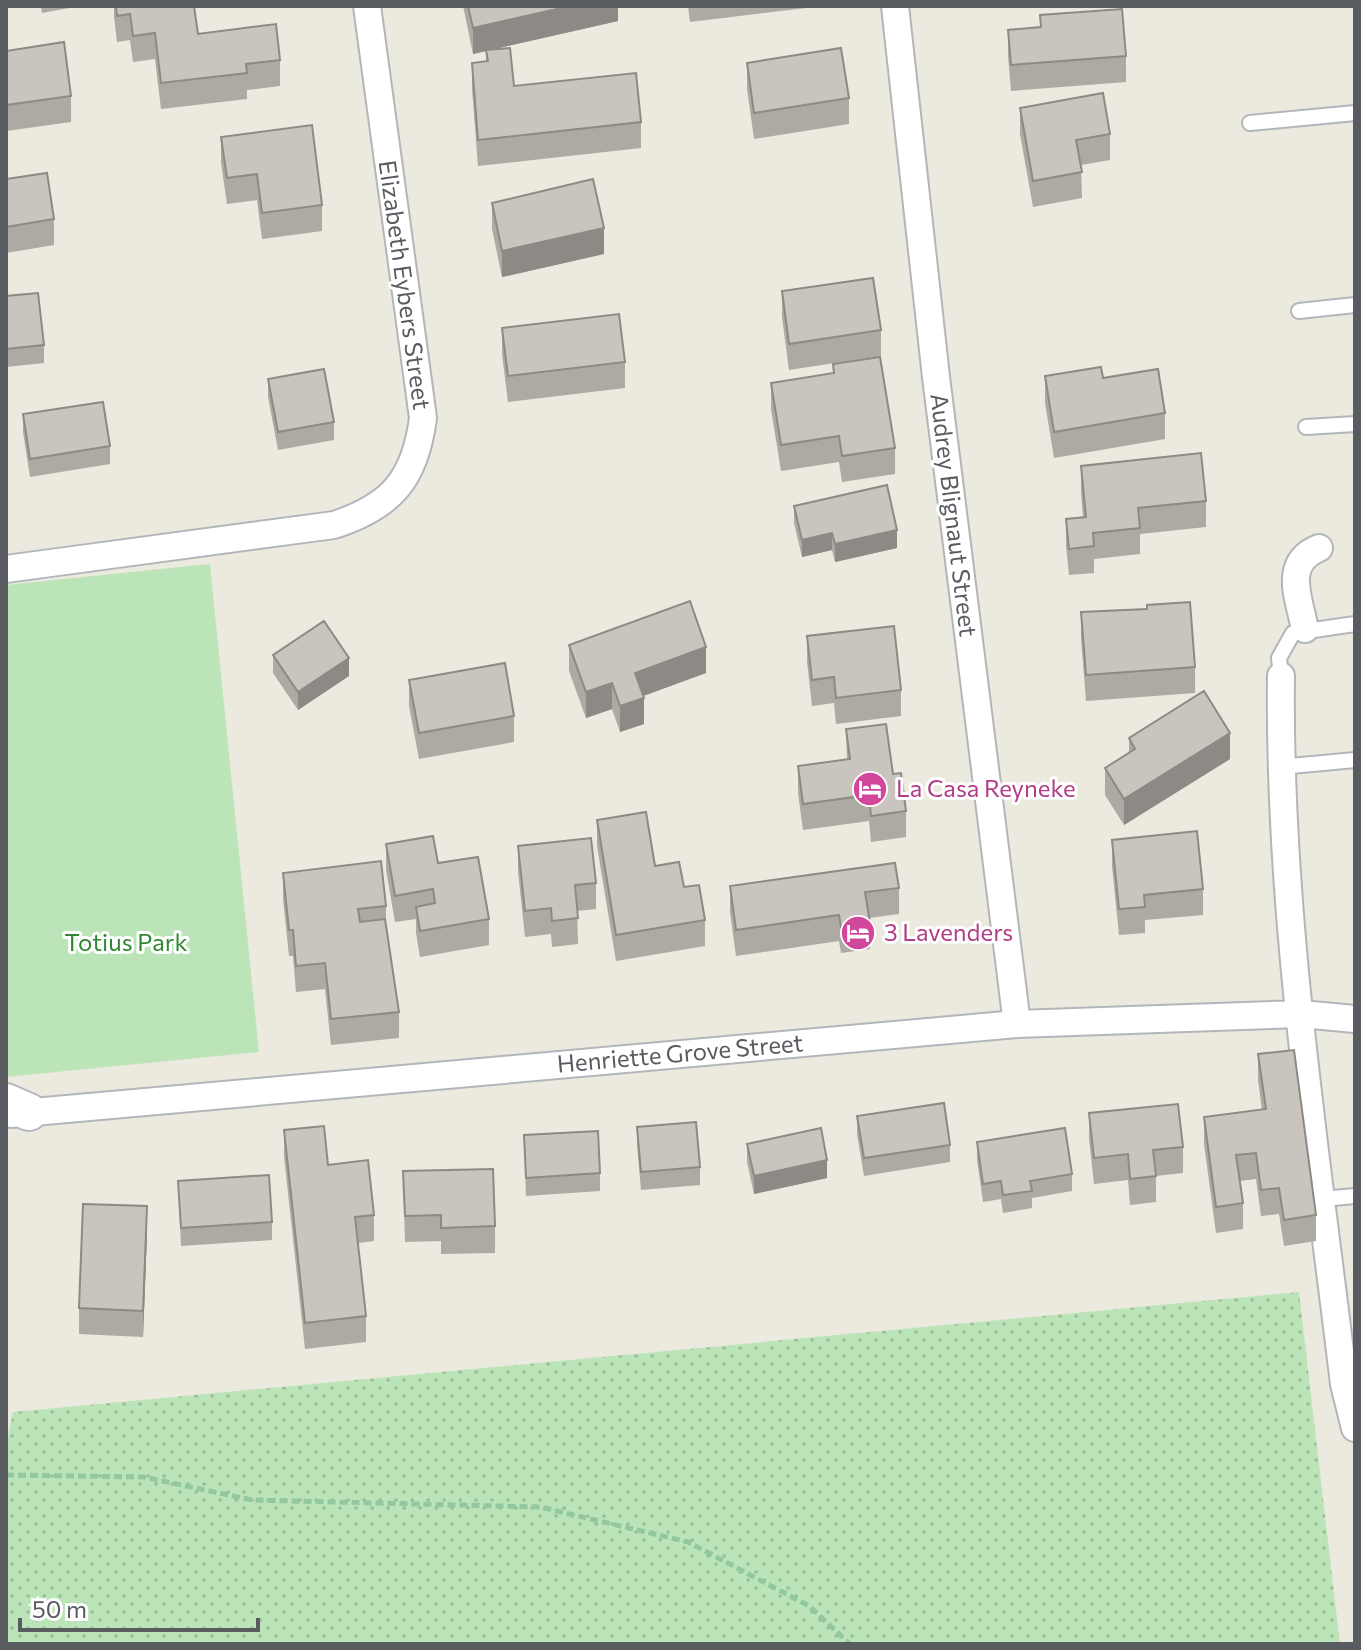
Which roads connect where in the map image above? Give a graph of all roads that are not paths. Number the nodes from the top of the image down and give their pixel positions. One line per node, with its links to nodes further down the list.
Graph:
1 (367, 6): 10 (street, Elizabeth Eybers Street)
2 (895, 6): 18 (street, Audrey Blignaut Street)
3 (1355, 113): 4 (lane)
4 (1250, 123)
5 (1355, 305): 6 (lane)
6 (1299, 311)
7 (1355, 424): 8 (lane)
8 (1306, 427)
9 (1319, 548): 12 (street)
10 (6, 569)
11 (1355, 624): 12 (lane)
12 (1305, 629): 13 (lane)
13 (1281, 676): 15 (street)
14 (1355, 760): 15 (lane)
15 (1280, 767): 16 (street)
16 (1301, 1014): 17 (street, Henriette Grove Street); 18 (street, Henriette Grove Street); 21 (street)
17 (1355, 1019)
18 (1017, 1024): 19 (street, Henriette Grove Street)
19 (14, 1110)
20 (1355, 1196): 21 (lane)
21 (1322, 1199): 22 (street)
22 (1350, 1384): 23 (street)
23 (1355, 1428)

